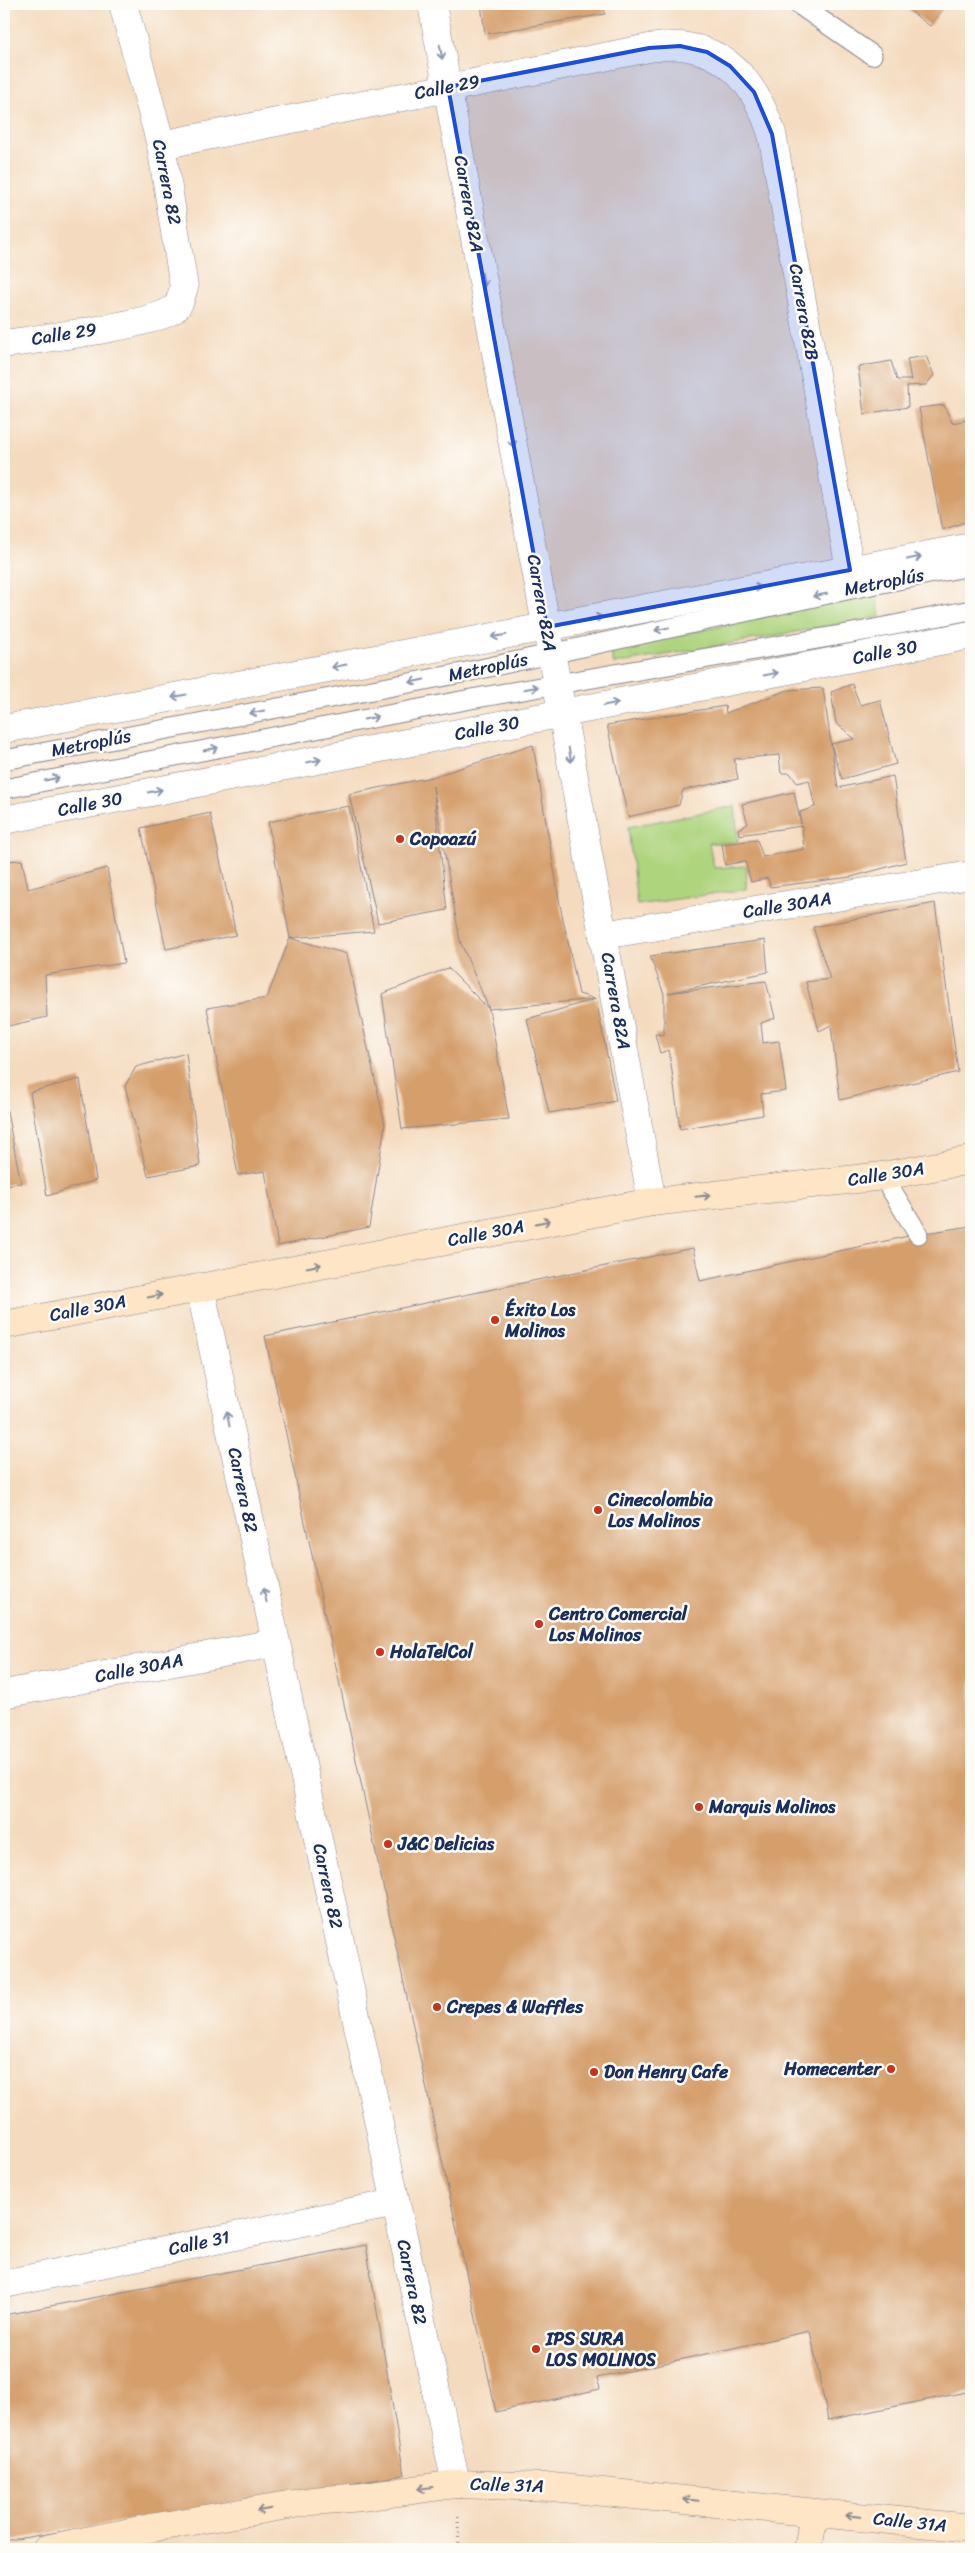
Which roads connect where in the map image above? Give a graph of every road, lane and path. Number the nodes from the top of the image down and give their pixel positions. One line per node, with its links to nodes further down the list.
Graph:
1 (123, 4): 7 (street, Carrera 82)
2 (432, 4): 6 (street, Carrera 82A, one-way to 6)
3 (798, 4): 4 (lane)
4 (872, 55)
5 (730, 66): 6 (street, Calle 29); 12 (street, Carrera 82B)
6 (448, 87): 7 (street, Calle 29); 15 (street, Carrera 82A, one-way to 15)
7 (161, 145): 8 (street, Carrera 82)
8 (124, 325): 9 (street, Calle 29)
9 (4, 344)
10 (971, 548): 12 (street, one-way to 10)
11 (971, 566): 15 (lane, Metroplús, one-way to 15)
12 (850, 570): 15 (street, one-way to 12)
13 (971, 610): 16 (lane, Metroplús)
14 (971, 635): 17 (street, Calle 30, one-way to 14)
15 (549, 640): 16 (street, Carrera 82A); 18 (street, one-way to 18); 19 (lane, Metroplús, one-way to 19)
16 (557, 684): 17 (street, Carrera 82A); 20 (lane, Metroplús, one-way to 16)
17 (563, 714): 21 (street, Calle 30, one-way to 17); 23 (street, Carrera 82A, one-way to 23)
18 (4, 730)
19 (4, 760)
20 (4, 789)
21 (4, 820)
22 (971, 875): 23 (street, Calle 30AA)
23 (603, 934): 26 (street, Carrera 82A)
24 (971, 1160): 25 (street, Calle 30A)
25 (883, 1176): 26 (street, Calle 30A, one-way to 25); 27 (lane)
26 (652, 1202): 28 (street, Calle 30A, one-way to 26)
27 (918, 1234)
28 (200, 1287): 29 (street, Calle 30A, one-way to 28); 30 (street, Carrera 82, one-way to 28)
29 (4, 1324)
30 (275, 1643): 31 (street, Calle 30AA); 32 (street, Carrera 82)
31 (4, 1694)
32 (395, 2203): 33 (street, Calle 31); 34 (street, Carrera 82)
33 (4, 2284)
34 (456, 2484): 36 (street, Calle 31A, one-way to 34); 37 (street, Calle 31A, one-way to 37)
35 (971, 2528): 36 (street, Calle 31A, one-way to 36)
36 (811, 2532)
37 (46, 2549)

